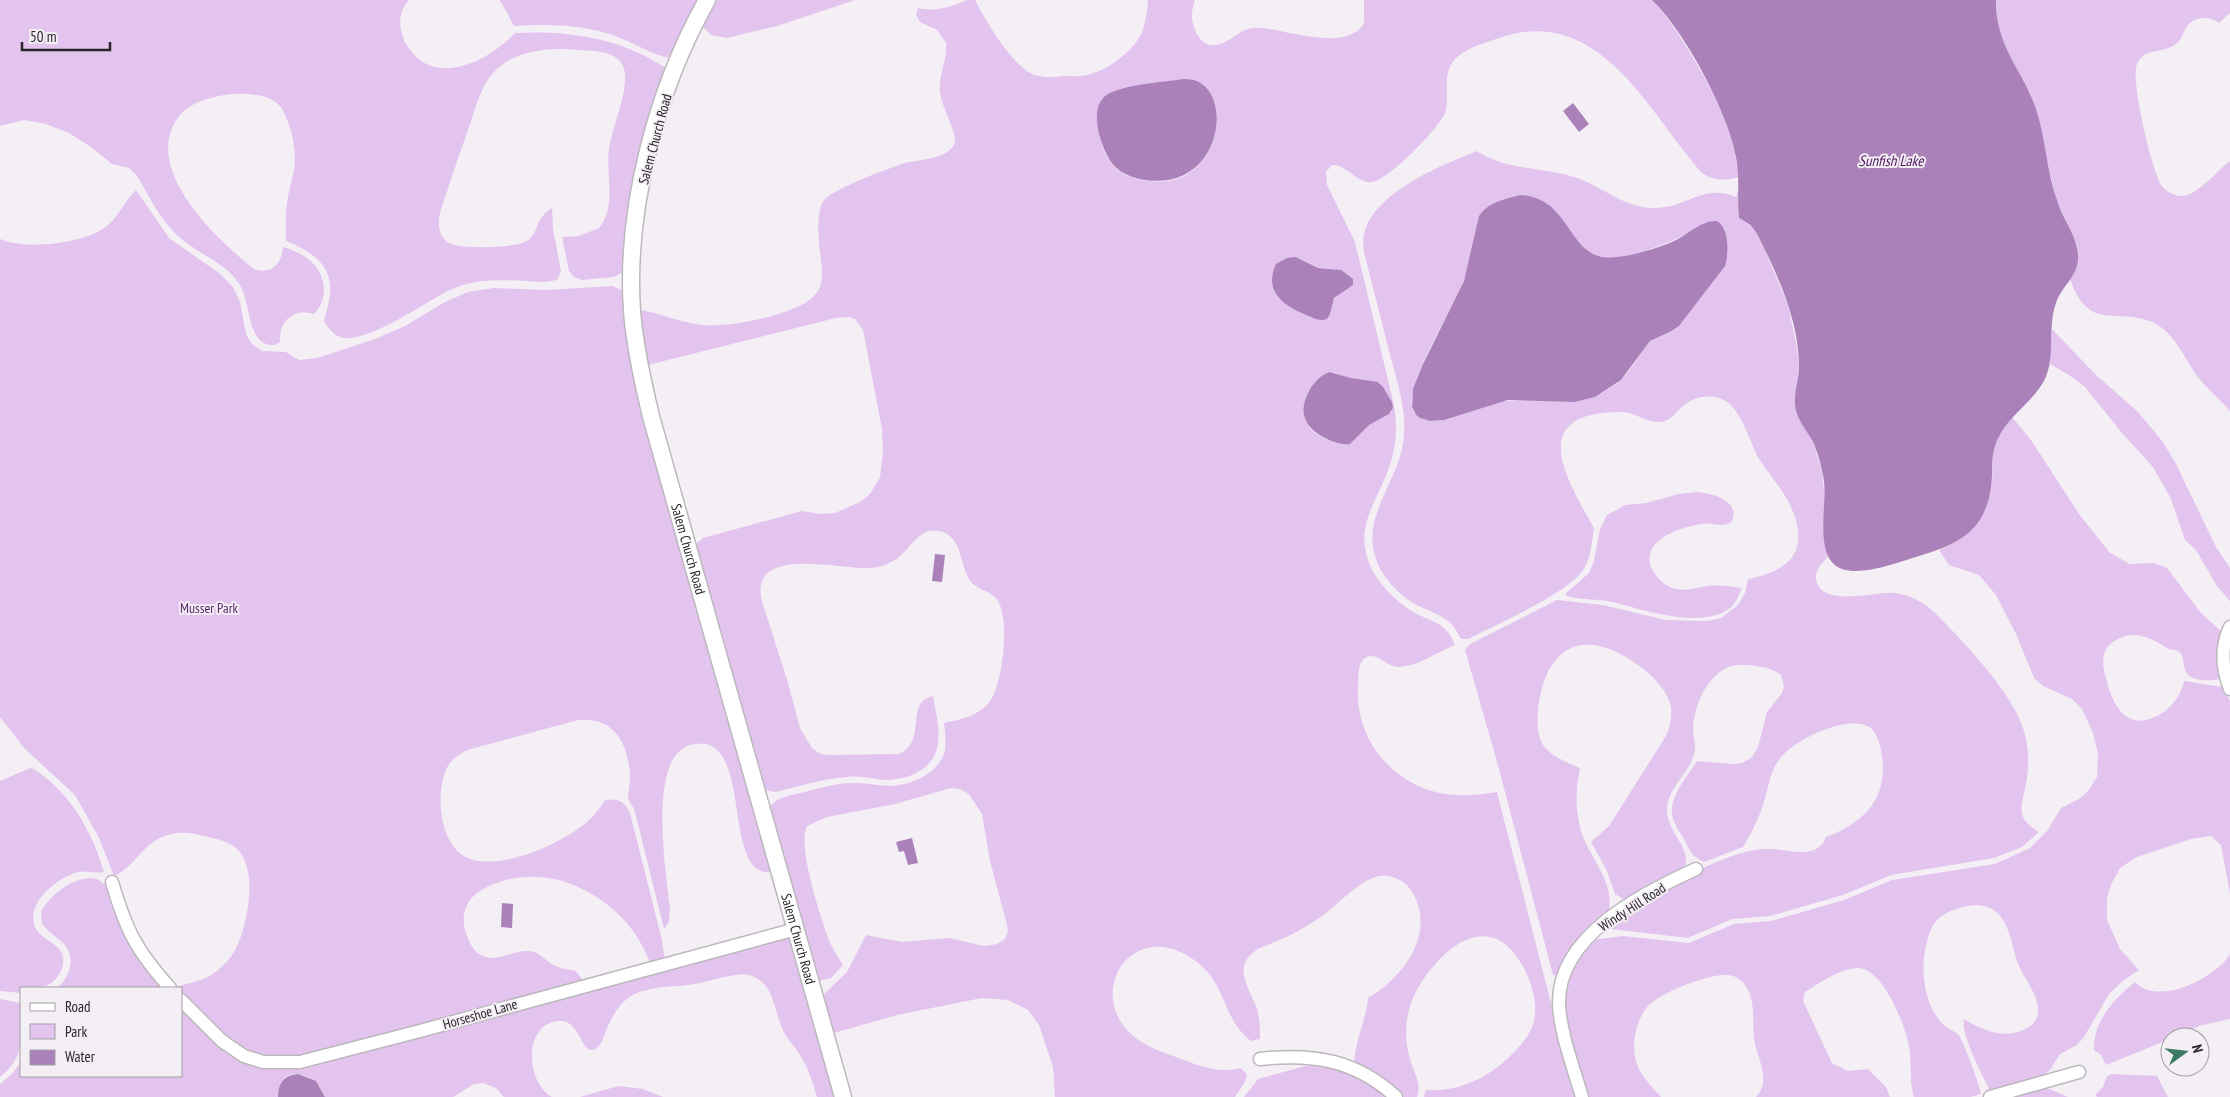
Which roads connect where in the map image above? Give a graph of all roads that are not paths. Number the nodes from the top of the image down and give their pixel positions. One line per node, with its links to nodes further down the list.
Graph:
1 (708, 0): 6 (street, Salem Church Road)
2 (2230, 627): 3 (street)
3 (2230, 689)
4 (1696, 869): 13 (street, Windy Hill Road)
5 (112, 882): 7 (street)
6 (796, 929): 8 (street, Horseshoe Lane); 11 (street, Salem Church Road)
7 (169, 987)
8 (182, 1001)
9 (1260, 1059): 12 (street)
10 (2079, 1072): 14 (street)
11 (843, 1097)
12 (1396, 1097)
13 (1582, 1097)
14 (1990, 1097)

